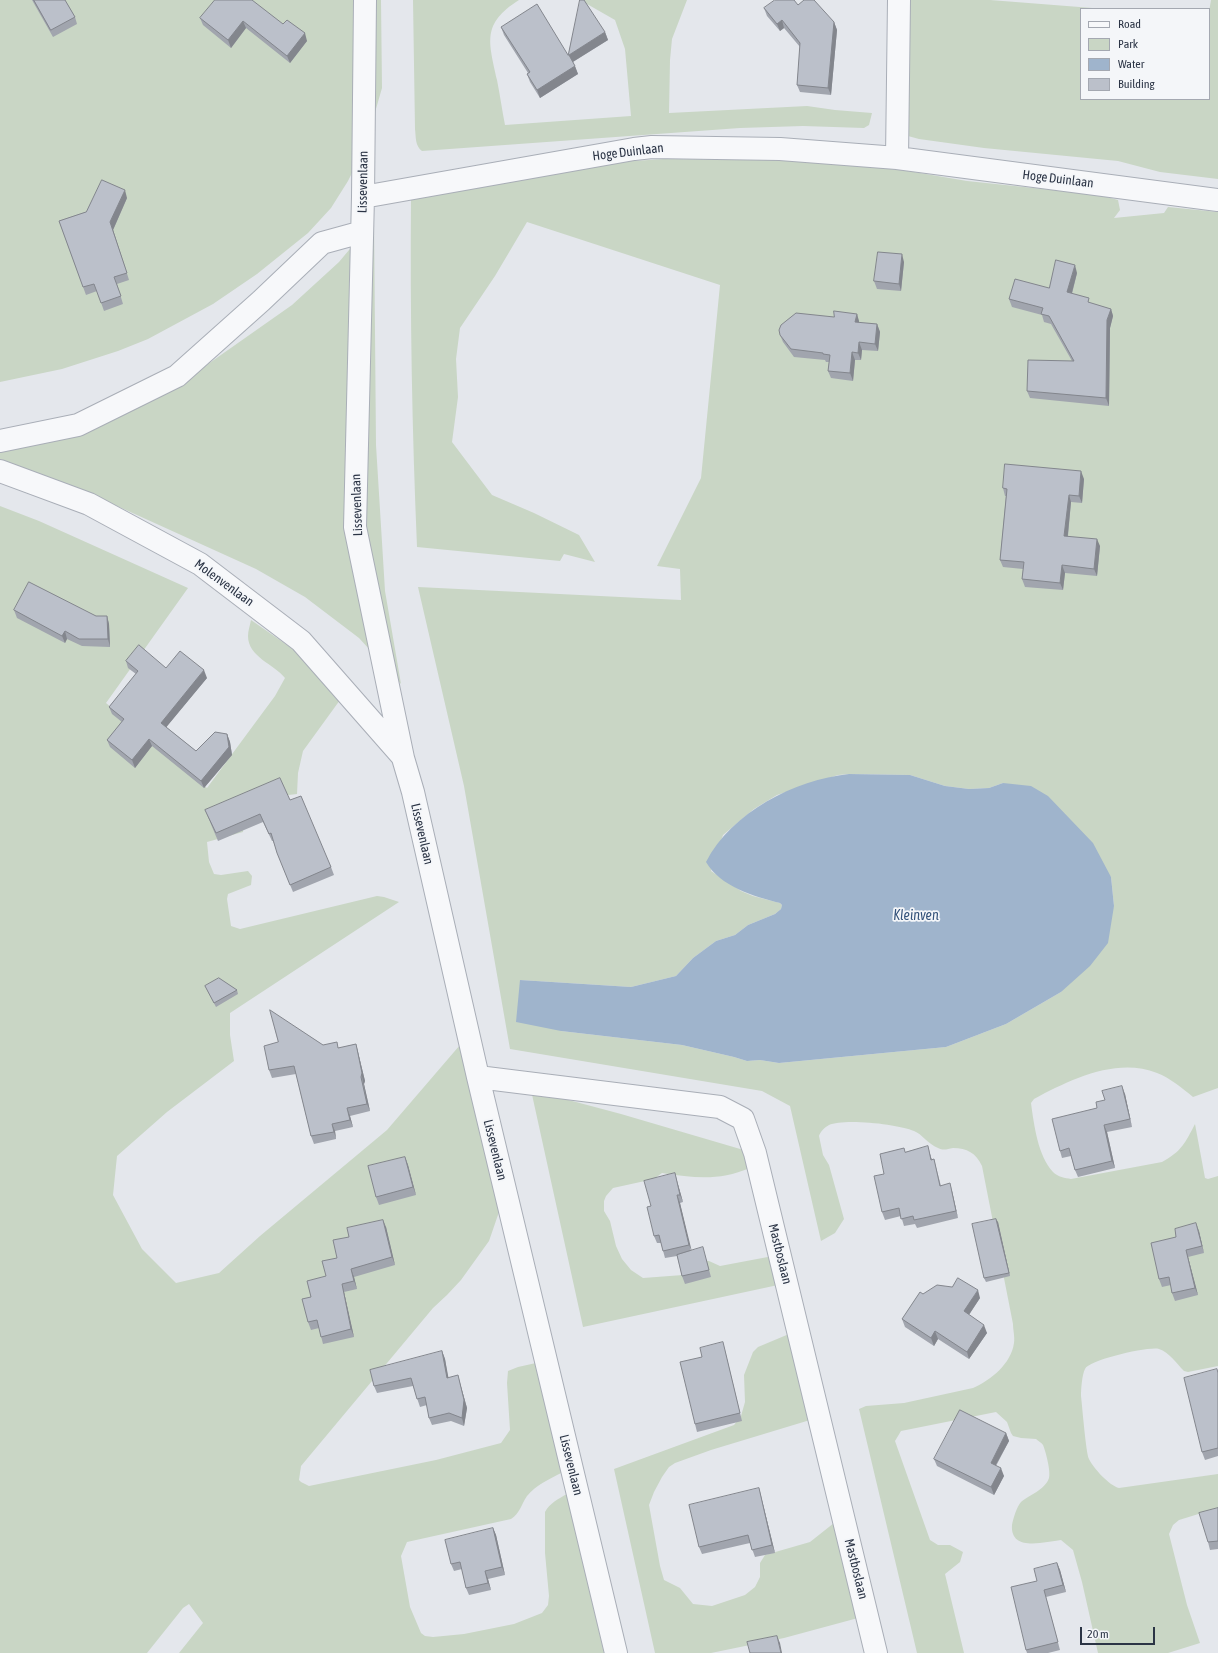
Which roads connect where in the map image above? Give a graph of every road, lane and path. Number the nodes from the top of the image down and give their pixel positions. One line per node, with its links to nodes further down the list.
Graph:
1 (365, 0): 4 (street, Lissevenlaan)
2 (899, 0): 3 (street)
3 (897, 158): 4 (street, Hoge Duinlaan); 5 (street, Hoge Duinlaan)
4 (362, 197): 6 (street, Lissevenlaan)
5 (1218, 200)
6 (362, 232): 7 (street); 9 (street, Lissevenlaan)
7 (0, 442)
8 (0, 471): 9 (street, Molenvenlaan)
9 (403, 758): 10 (street, Lissevenlaan)
10 (478, 1077): 11 (street, Lissevenlaan); 12 (street, Mastboslaan)
11 (616, 1653)
12 (876, 1653)

